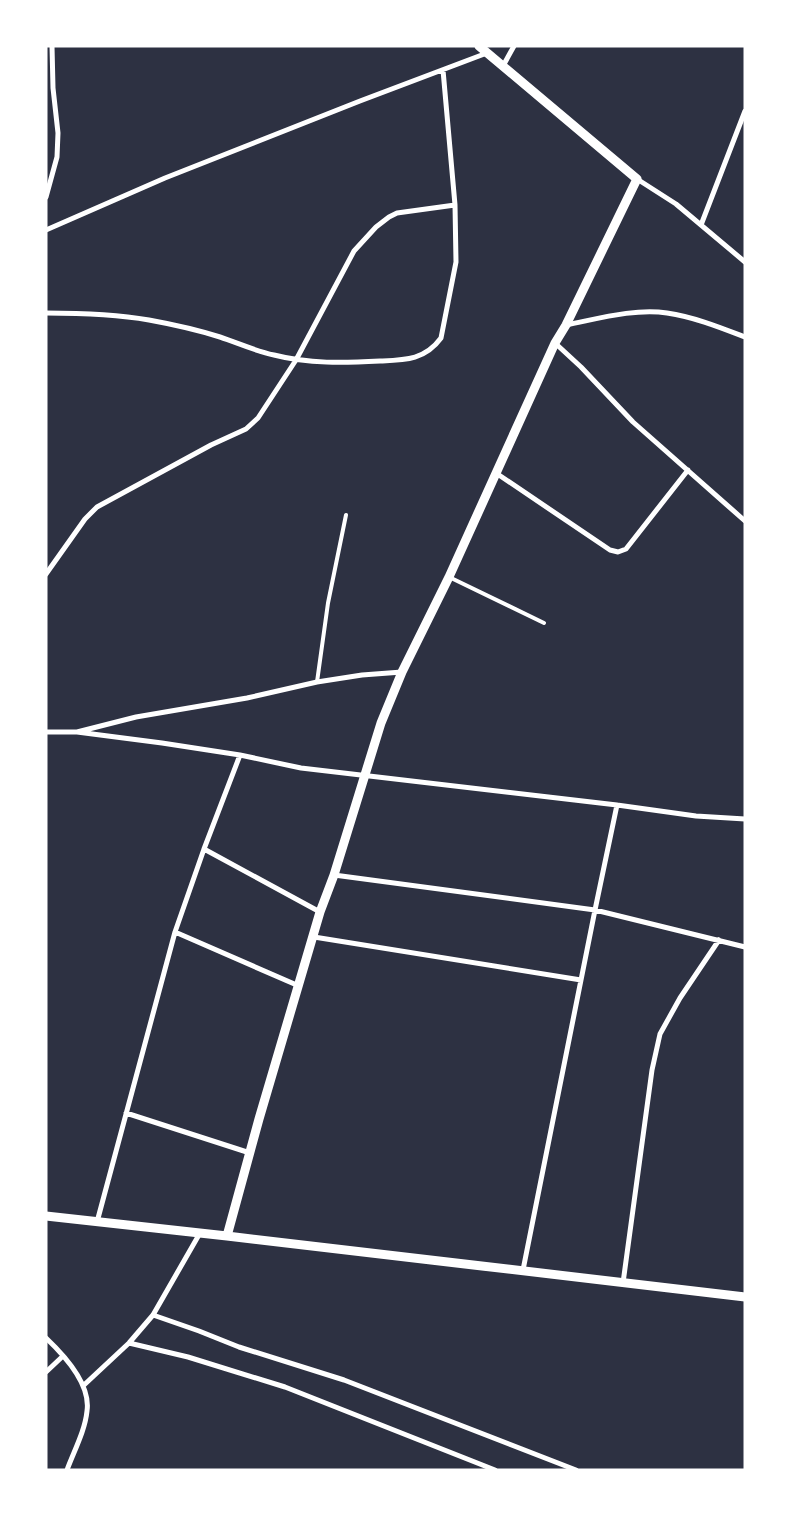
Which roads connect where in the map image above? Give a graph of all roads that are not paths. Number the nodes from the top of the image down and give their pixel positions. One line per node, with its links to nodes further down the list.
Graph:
1 (52, 46): 9 (street)
2 (479, 46): 4 (street)
3 (514, 46): 5 (street)
4 (486, 53): 5 (street); 6 (street)
5 (502, 66): 8 (street)
6 (443, 70): 10 (street); 12 (street)
7 (745, 111): 11 (street)
8 (637, 179): 11 (street); 15 (street)
9 (46, 197)
10 (455, 205): 18 (street); 18 (street)
11 (701, 225): 13 (street)
12 (46, 230)
13 (745, 262)
14 (46, 312): 18 (street)
15 (566, 325): 16 (street); 17 (street)
16 (745, 337)
17 (555, 343): 19 (street); 20 (street)
18 (296, 360): 23 (street)
19 (688, 470): 20 (street); 22 (street)
20 (495, 473): 24 (street)
21 (346, 515): 27 (lane)
22 (745, 521)
23 (46, 574)
24 (449, 577): 25 (lane); 26 (street)
25 (544, 623)
26 (402, 672): 27 (street); 31 (street)
27 (317, 682): 29 (street)
28 (46, 732): 29 (street)
29 (77, 732): 30 (street)
30 (240, 756): 31 (street); 34 (street)
31 (364, 774): 32 (street); 35 (street)
32 (617, 805): 33 (street); 36 (street)
33 (745, 819)
34 (204, 849): 37 (street); 38 (street)
35 (334, 875): 36 (street); 37 (street)
36 (595, 910): 40 (street); 42 (street)
37 (320, 912): 39 (street)
38 (176, 932): 43 (street); 44 (street)
39 (314, 937): 42 (street); 43 (street)
40 (719, 940): 41 (street); 51 (street)
41 (745, 946)
42 (581, 980): 50 (street)
43 (299, 986): 45 (street)
44 (126, 1113): 45 (street); 47 (street)
45 (250, 1153): 49 (street)
46 (46, 1216): 47 (street)
47 (97, 1222): 48 (street)
48 (200, 1233): 49 (street); 53 (street)
49 (227, 1236): 50 (street)
50 (523, 1270): 51 (street)
51 (623, 1283): 52 (street)
52 (745, 1297)
53 (153, 1315): 55 (street); 61 (street)
54 (46, 1338): 56 (street)
55 (129, 1343): 58 (street); 60 (street)
56 (63, 1356): 57 (street); 58 (street)
57 (46, 1372)
58 (84, 1385): 59 (street)
59 (67, 1470)
60 (496, 1470)
61 (576, 1470)

